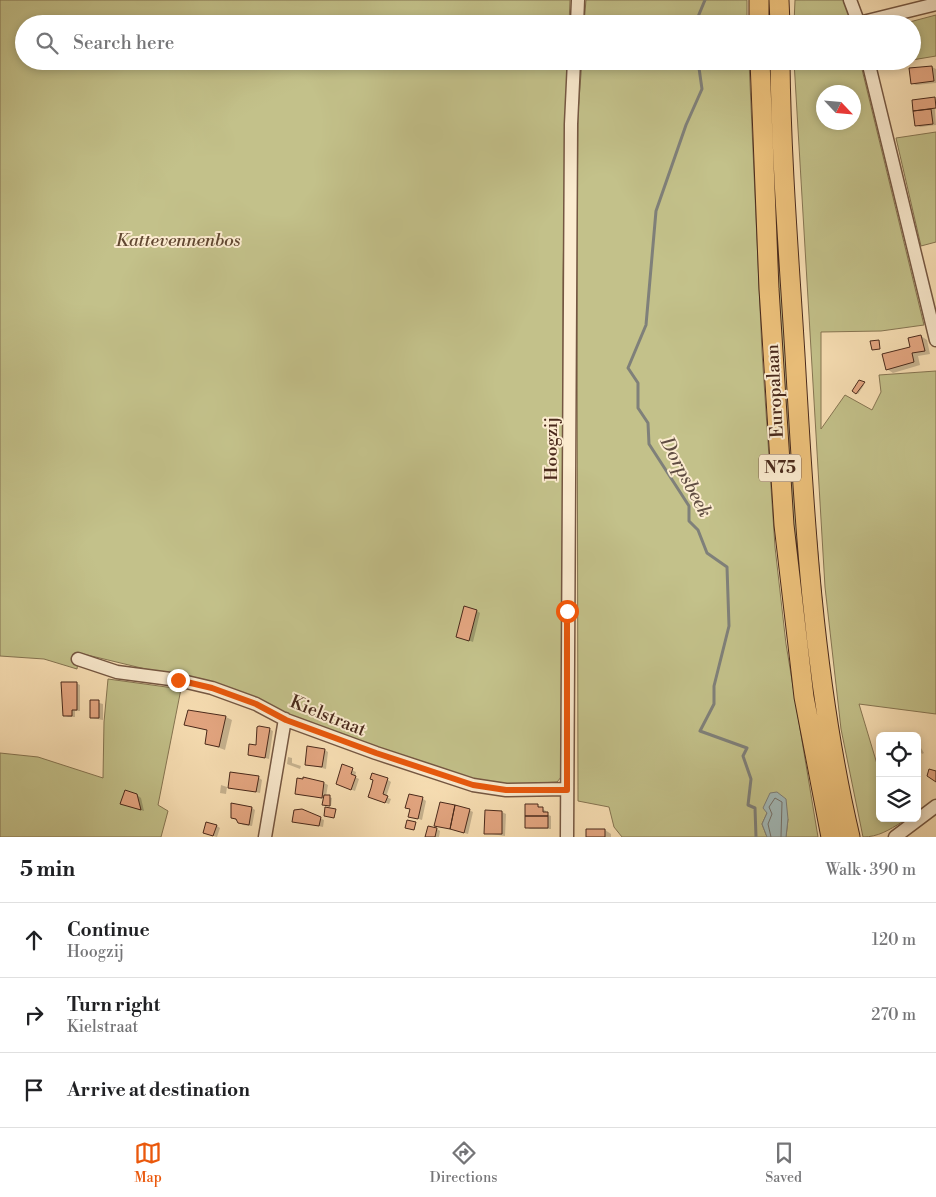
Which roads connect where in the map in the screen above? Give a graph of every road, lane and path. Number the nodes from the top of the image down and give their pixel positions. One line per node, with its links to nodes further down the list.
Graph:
1 (578, 0): 6 (street)
2 (759, 0): 7 (highway)
3 (779, 0): 8 (highway)
4 (850, 0): 9 (street)
5 (936, 4): 10 (street)
6 (577, 15)
7 (759, 15)
8 (780, 15)
9 (856, 15)
10 (894, 15)
11 (574, 70): 19 (street, Hoogzij)
12 (760, 70): 23 (highway, Europalaan / N75)
13 (780, 70): 24 (highway, Europalaan / N75)
14 (870, 70): 15 (street)
15 (934, 319): 16 (street)
16 (936, 340)
17 (78, 659): 18 (street, Kielstraat)
18 (285, 719): 19 (street, Kielstraat); 21 (street)
19 (567, 790): 22 (street, Hoogzij)
20 (936, 806): 25 (street)
21 (265, 837)
22 (567, 837)
23 (830, 837)
24 (850, 837)
25 (895, 837)

